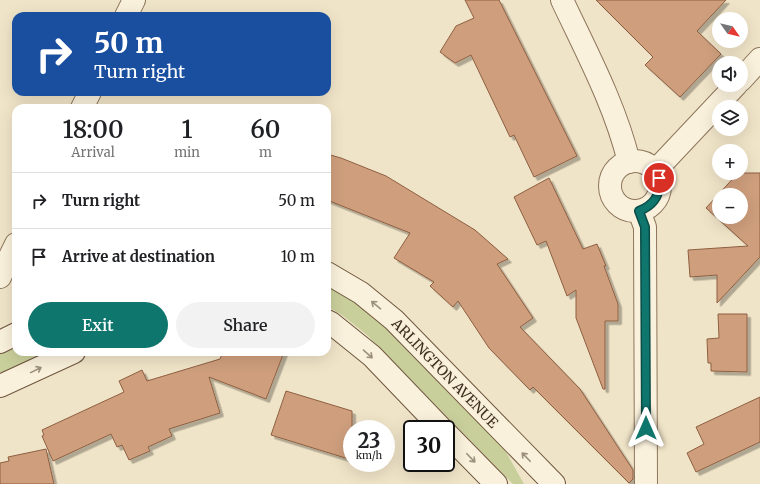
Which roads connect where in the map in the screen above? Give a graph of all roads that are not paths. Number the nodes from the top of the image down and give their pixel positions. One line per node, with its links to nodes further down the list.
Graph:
1 (134, 0): 3 (street)
2 (562, 0): 7 (street)
3 (128, 12)
4 (760, 59): 5 (street)
5 (748, 72)
6 (729, 92): 8 (street)
7 (629, 162): 8 (street); 9 (street)
8 (655, 171): 9 (street)
9 (639, 211): 22 (street)
10 (12, 252): 12 (street)
11 (331, 275): 21 (street, ARLINGTON AVENUE, one-way to 11)
12 (0, 277)
13 (331, 322): 18 (street, one-way to 18)
14 (12, 336): 15 (street)
15 (0, 342)
16 (65, 356): 17 (street, one-way to 16)
17 (0, 386)
18 (433, 420)
19 (455, 442): 20 (street, one-way to 20)
20 (496, 484)
21 (554, 484)
22 (646, 484)

